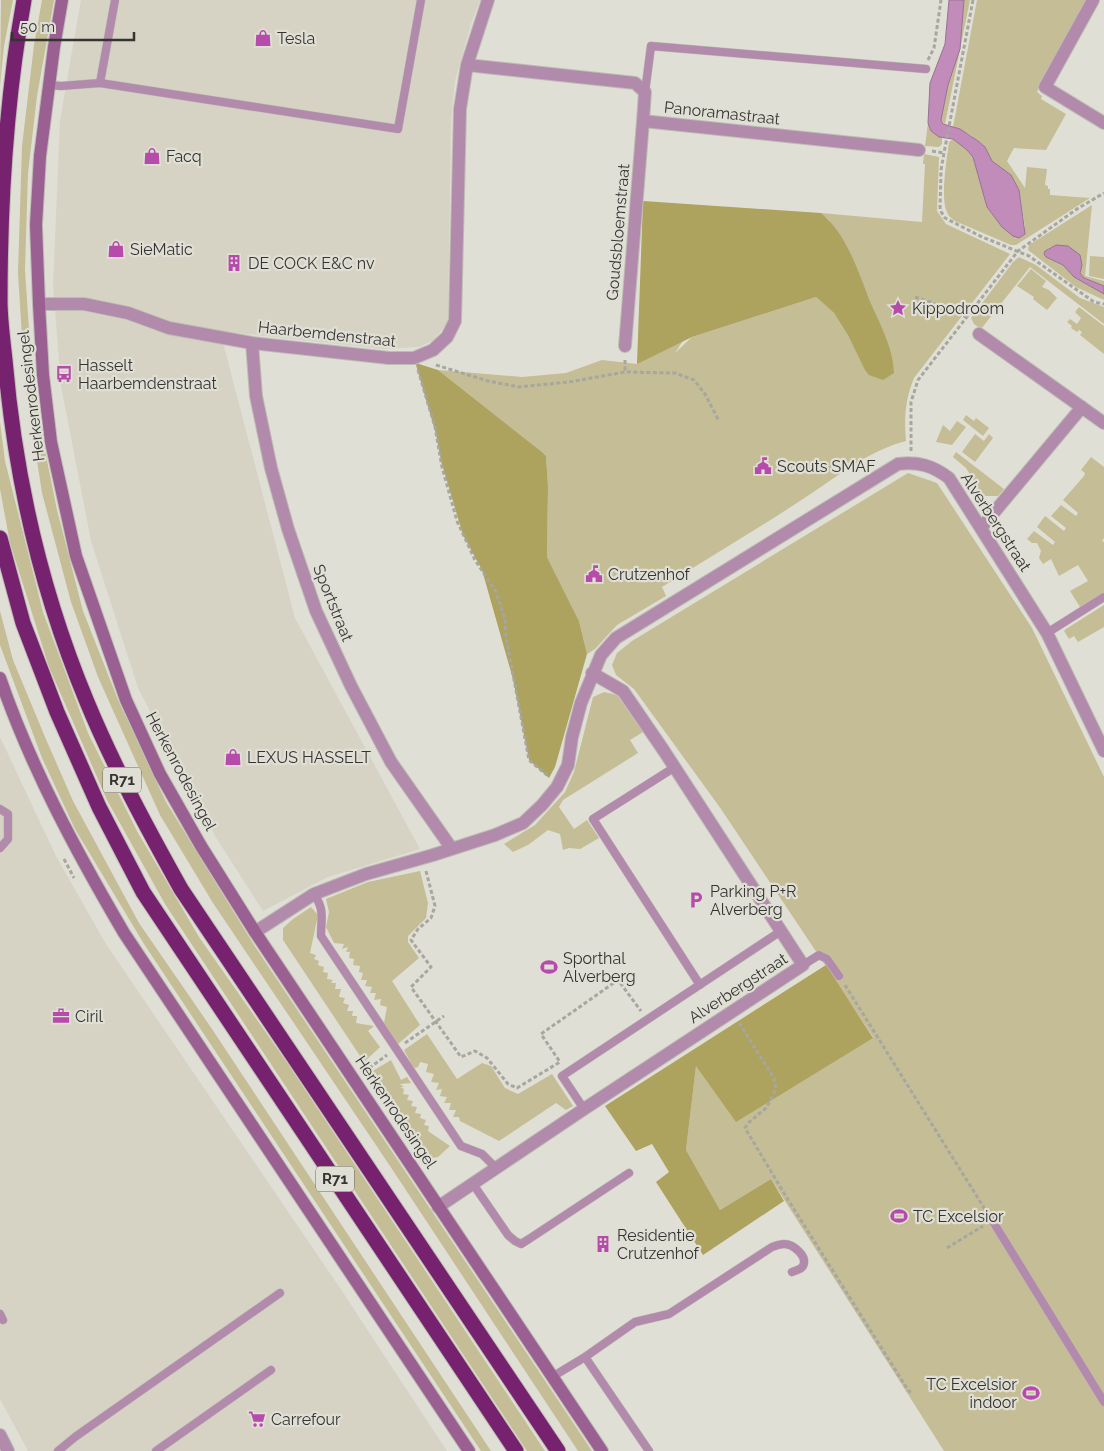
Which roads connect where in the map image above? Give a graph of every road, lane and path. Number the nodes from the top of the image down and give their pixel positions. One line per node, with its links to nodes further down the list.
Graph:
1 (24, 0): 74 (highway, Herkenrodesingel / R71)
2 (62, 0): 12 (street, Herkenrodesingel)
3 (115, 0): 11 (lane)
4 (421, 0): 11 (lane)
5 (488, 0): 9 (street, Haarbemdenstraat)
6 (941, 0): 10 (path)
7 (973, 0): 18 (path)
8 (1093, 0): 15 (street)
9 (466, 65): 13 (street, Panoramastraat); 26 (street, Haarbemdenstraat)
10 (924, 68): 13 (lane)
11 (100, 83): 12 (lane)
12 (49, 85): 20 (street, Herkenrodesingel)
13 (645, 92): 14 (street, Panoramastraat)
14 (643, 121): 16 (street, Panoramastraat); 25 (street, Goudsbloemstraat)
15 (1104, 123)
16 (919, 150)
17 (1104, 193): 18 (path)
18 (1018, 251): 21 (path); 22 (path)
19 (914, 298): 22 (path)
20 (39, 304): 24 (street, Haarbemdenstraat); 46 (street, Herkenrodesingel)
21 (1104, 304)
22 (966, 317): 30 (path)
23 (979, 334): 27 (street)
24 (252, 342): 26 (street, Haarbemdenstraat); 42 (street, Sportstraat)
25 (625, 346)
26 (414, 358): 28 (path); 39 (path)
27 (1082, 407): 29 (street); 31 (street)
28 (719, 421)
29 (1104, 423)
30 (911, 462): 31 (street, Alverbergstraat); 35 (street)
31 (980, 528): 34 (street, Alverbergstraat)
32 (0, 538): 73 (highway, R71)
33 (1104, 597): 34 (lane)
34 (1047, 633): 37 (street, Alverbergstraat)
35 (592, 673): 38 (street, Alverbergstraat); 39 (street)
36 (0, 678): 72 (street)
37 (1104, 750)
38 (674, 767): 45 (street, Alverbergstraat); 49 (lane)
39 (557, 787): 42 (street)
40 (0, 810): 41 (lane)
41 (0, 848)
42 (452, 849): 43 (street)
43 (422, 858): 44 (street); 51 (path)
44 (314, 894): 46 (street); 55 (lane)
45 (781, 931): 47 (street, Alverbergstraat); 49 (lane)
46 (255, 932): 58 (street, Herkenrodesingel)
47 (803, 965): 48 (lane); 50 (street, Alverbergstraat)
48 (839, 976): 59 (path)
49 (700, 985): 51 (lane)
50 (732, 1012): 54 (street, Alverbergstraat); 66 (path)
51 (647, 1020): 54 (lane)
52 (364, 1072): 53 (path)
53 (368, 1078)
54 (584, 1109): 55 (street, Alverbergstraat)
55 (496, 1168): 57 (street, Alverbergstraat)
56 (629, 1174): 57 (lane)
57 (473, 1184): 58 (street, Alverbergstraat)
58 (438, 1207): 65 (street, Herkenrodesingel)
59 (992, 1220): 60 (path); 67 (lane)
60 (947, 1248)
61 (792, 1272): 63 (lane)
62 (280, 1293): 70 (lane)
63 (585, 1357): 65 (lane); 76 (lane)
64 (271, 1370): 71 (lane)
65 (552, 1376): 75 (street, Herkenrodesingel)
66 (912, 1394)
67 (1104, 1402)
68 (0, 1435): 69 (street)
69 (8, 1451)
70 (58, 1451)
71 (156, 1451)
72 (469, 1451)
73 (516, 1451)
74 (558, 1451)
75 (602, 1451)
76 (649, 1451)

